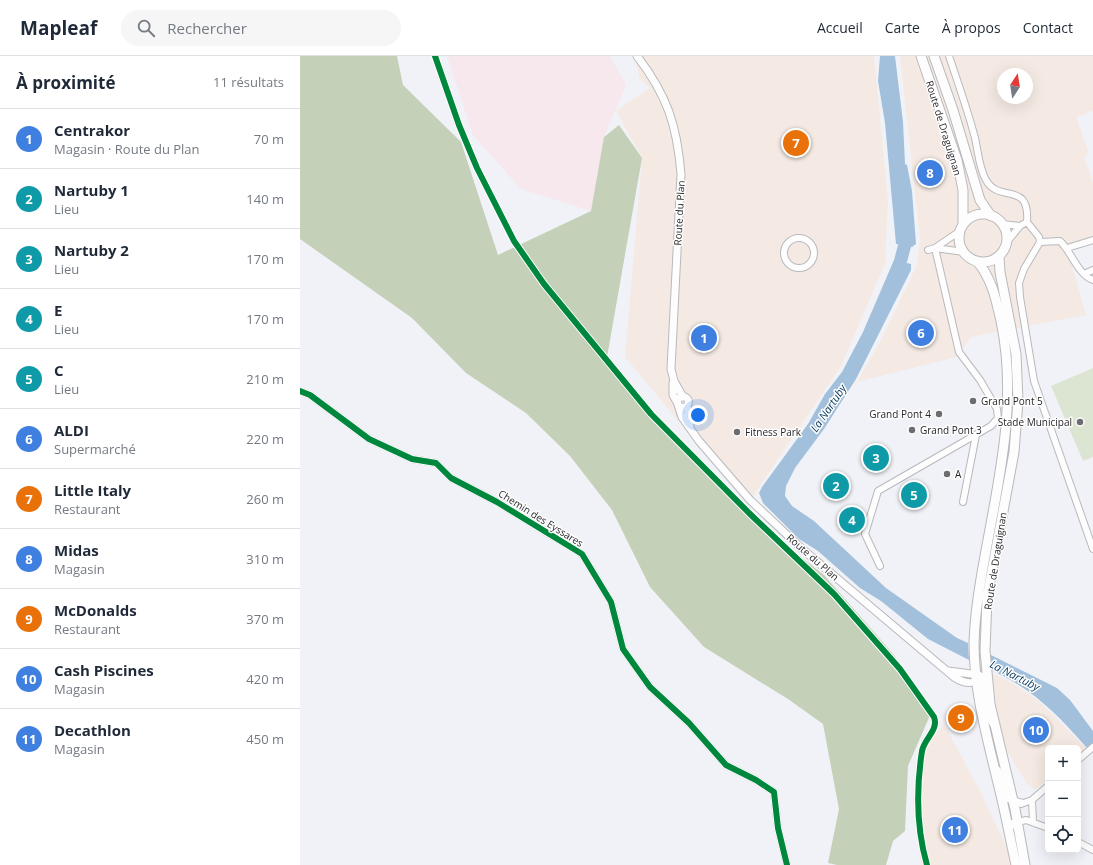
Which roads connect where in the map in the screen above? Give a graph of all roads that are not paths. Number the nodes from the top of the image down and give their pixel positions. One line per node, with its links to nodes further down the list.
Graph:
1 (637, 56): 23 (street, Route du Plan)
2 (922, 56): 9 (main road, Route de Draguignan)
3 (934, 56): 5 (main road, Route de Draguignan)
4 (949, 56): 6 (street)
5 (991, 216): 7 (main road); 9 (main road)
6 (1027, 222): 8 (street); 11 (street)
7 (1002, 224): 8 (street); 12 (main road)
8 (1020, 226): 12 (street)
9 (962, 228): 13 (street); 16 (main road)
10 (1093, 240): 14 (street)
11 (1040, 242): 14 (street); 31 (street)
12 (1006, 243): 17 (main road)
13 (935, 248): 15 (street); 16 (street); 29 (street)
14 (1067, 248): 21 (street)
15 (928, 250)
16 (964, 252): 18 (main road)
17 (999, 256): 18 (main road); 33 (main road, Route de Draguignan)
18 (977, 261): 33 (main road, Route de Draguignan)
19 (804, 267): 19 (street)
20 (1093, 270): 21 (street)
21 (1084, 274): 22 (street)
22 (1093, 280)
23 (674, 381): 25 (street, Route du Plan); 26 (street, Route du Plan)
24 (300, 392): 46 (street, Chemin des Eyssares)
25 (683, 397): 26 (street); 27 (street)
26 (678, 404): 27 (street); 28 (street, Route du Plan)
27 (687, 406): 28 (street, Route du Plan)
28 (691, 430): 33 (street, Route du Plan)
29 (976, 435): 30 (street); 32 (street)
30 (964, 502)
31 (1093, 549)
32 (880, 566)
33 (981, 676): 36 (main road, Route de Draguignan); 39 (main road, Route de Draguignan)
34 (1093, 747): 35 (street)
35 (1081, 757)
36 (992, 758): 39 (street); 43 (main road, Route de Draguignan)
37 (1045, 789): 38 (street)
38 (1032, 800): 39 (street); 40 (street)
39 (1014, 805): 41 (main road, Route de Draguignan)
40 (1033, 821): 41 (street); 42 (street)
41 (1017, 822): 43 (street); 48 (main road, Route de Draguignan)
42 (1045, 827)
43 (1008, 831): 47 (main road, Route de Draguignan)
44 (1081, 844): 45 (street)
45 (1093, 850)
46 (787, 865)
47 (1016, 865)
48 (1025, 865)

